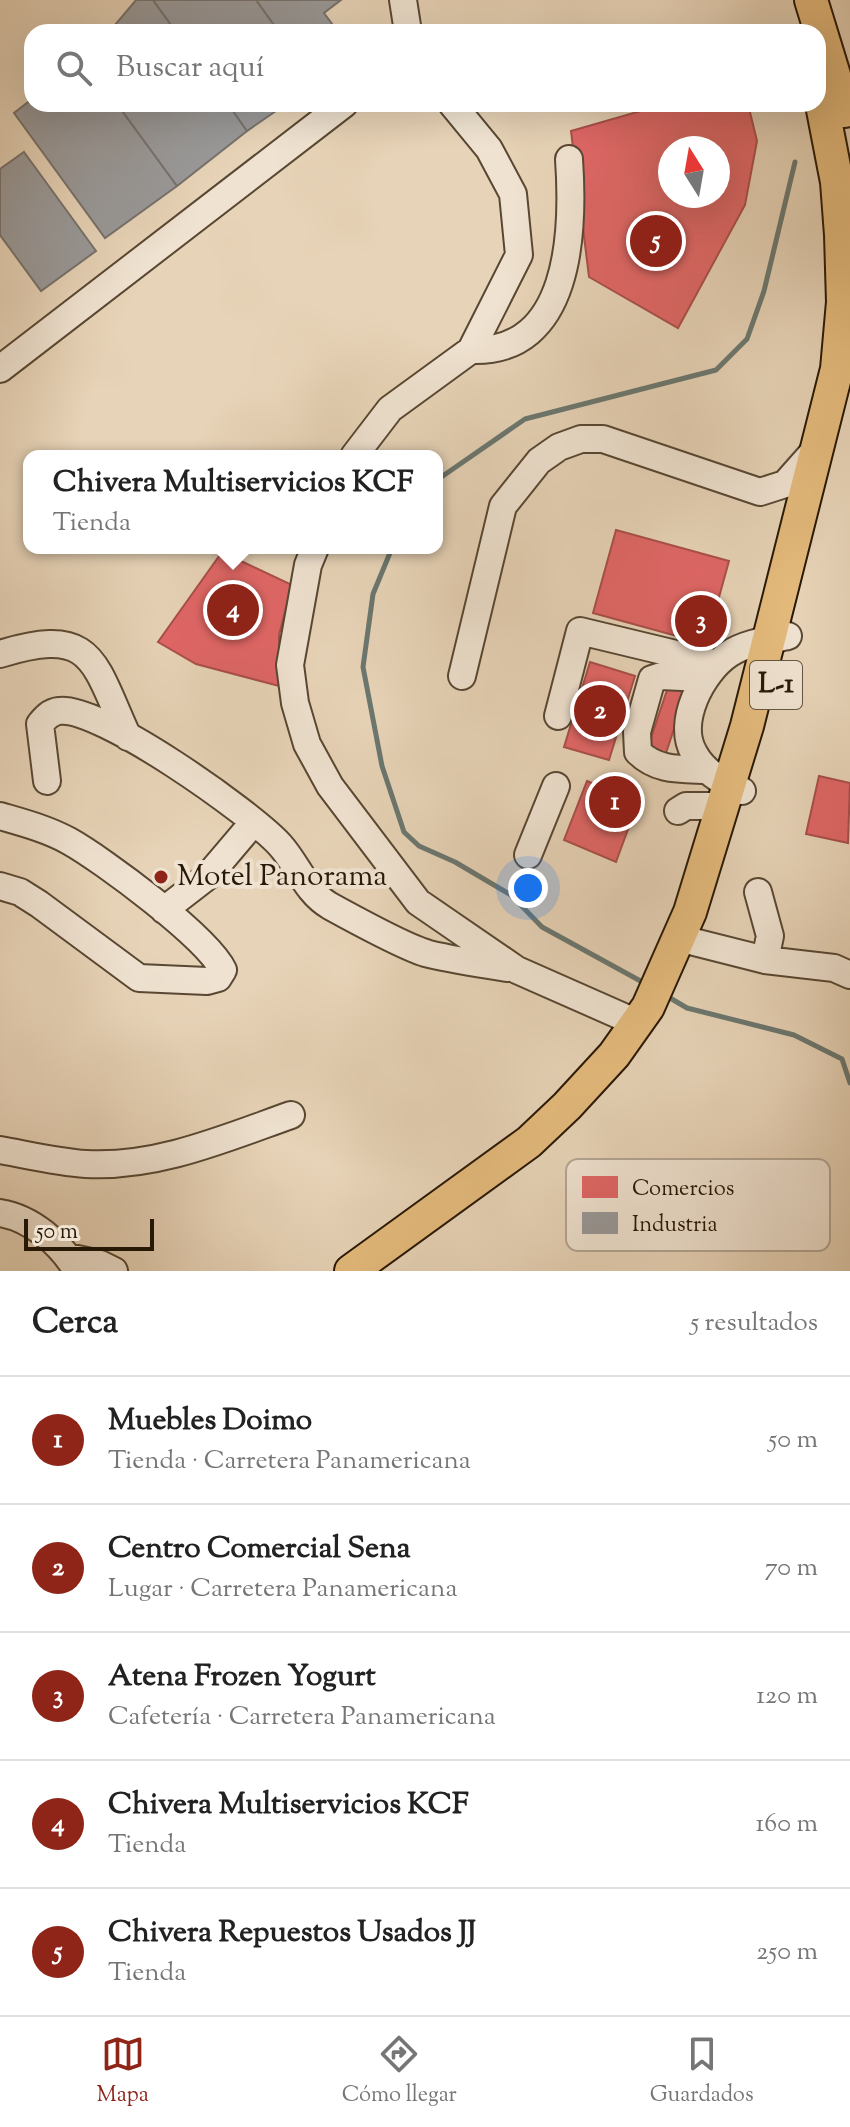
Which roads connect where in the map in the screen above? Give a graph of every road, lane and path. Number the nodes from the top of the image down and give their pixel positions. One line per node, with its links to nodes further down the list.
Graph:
1 (403, 0): 4 (street)
2 (790, 0): 5 (main road)
3 (811, 0): 6 (main road)
4 (407, 24)
5 (800, 24)
6 (819, 24)
7 (826, 44): 11 (main road)
8 (334, 112): 14 (street)
9 (459, 112): 13 (street)
10 (823, 112): 16 (main road, L-1)
11 (850, 134)
12 (569, 159): 13 (street)
13 (471, 350): 17 (street)
14 (0, 369)
15 (850, 391): 19 (main road, L-1)
16 (821, 443): 19 (main road, L-1); 22 (street)
17 (359, 450)
18 (313, 554): 37 (street)
19 (778, 638): 21 (street); 27 (main road, L-1)
20 (0, 654): 24 (street)
21 (710, 671): 23 (street); 27 (street); 27 (street)
22 (462, 676)
23 (558, 716)
24 (128, 737): 25 (street); 30 (street)
25 (47, 781)
26 (556, 786): 31 (street)
27 (724, 788): 28 (street); 35 (main road, L-1); 38 (main road, L-1)
28 (678, 811)
29 (0, 816): 34 (street)
30 (253, 823): 34 (street); 37 (street)
31 (528, 855)
32 (0, 886): 34 (street)
33 (758, 892): 36 (street)
34 (164, 910)
35 (694, 942): 36 (street); 38 (main road, L-1)
36 (765, 960): 39 (street)
37 (517, 970): 40 (street)
38 (675, 970): 40 (main road, L-1)
39 (850, 975)
40 (650, 1015): 46 (main road, L-1); 47 (main road, L-1)
41 (291, 1115): 42 (street)
42 (0, 1150)
43 (0, 1213): 44 (street)
44 (73, 1264): 45 (street)
45 (114, 1271)
46 (351, 1271)
47 (385, 1271)

